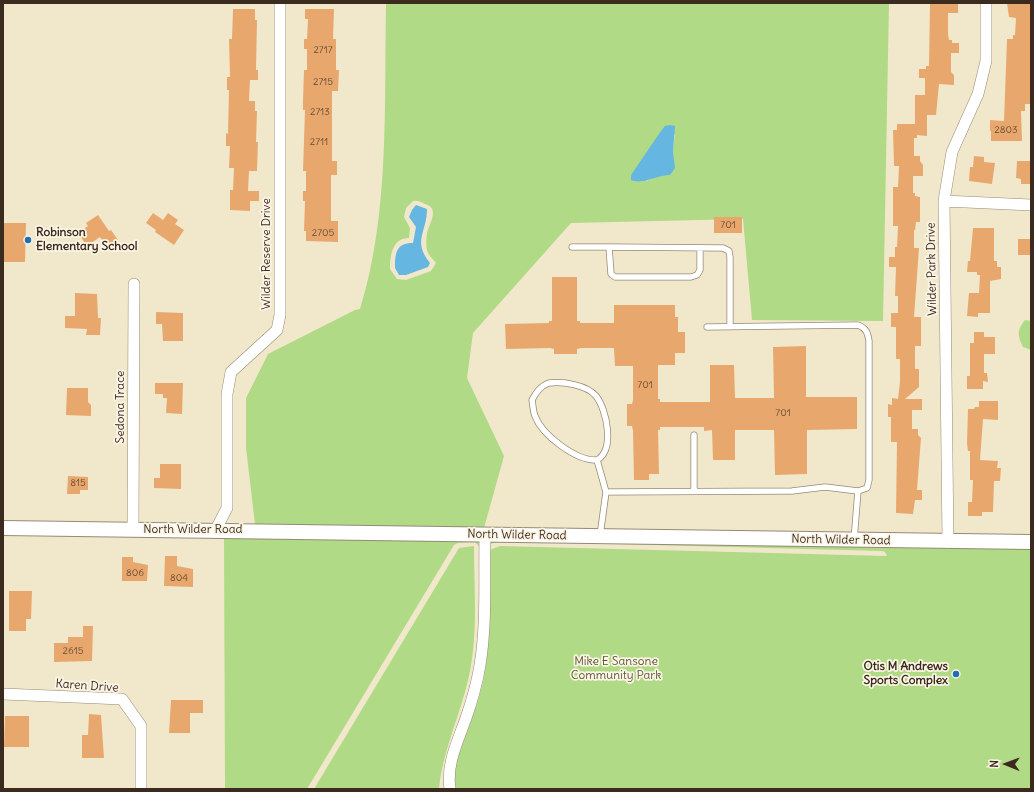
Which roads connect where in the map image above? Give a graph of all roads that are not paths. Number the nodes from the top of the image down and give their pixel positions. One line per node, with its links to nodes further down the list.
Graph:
1 (280, 3): 18 (street, Wilder Reserve Drive)
2 (986, 3): 3 (street, Wilder Park Drive)
3 (944, 201): 4 (street); 22 (street, Wilder Park Drive)
4 (1031, 204)
5 (572, 247): 6 (lane)
6 (609, 247): 7 (lane); 7 (lane)
7 (700, 248): 9 (lane)
8 (134, 284): 17 (street, Sedona Trace)
9 (730, 326): 10 (lane); 14 (lane)
10 (708, 328)
11 (694, 435): 13 (lane)
12 (597, 460): 12 (lane); 15 (lane)
13 (694, 491): 14 (lane); 15 (lane)
14 (858, 491): 21 (lane)
15 (606, 492): 20 (lane)
16 (3, 528): 17 (street, North Wilder Road)
17 (133, 530): 18 (street, North Wilder Road)
18 (216, 530): 19 (street, North Wilder Road)
19 (485, 534): 20 (street, North Wilder Road); 26 (street)
20 (600, 536): 21 (street, North Wilder Road)
21 (854, 540): 22 (street, North Wilder Road)
22 (948, 542): 23 (street, North Wilder Road)
23 (1031, 542)
24 (3, 694): 25 (street, Karen Drive)
25 (141, 789)
26 (450, 789)

